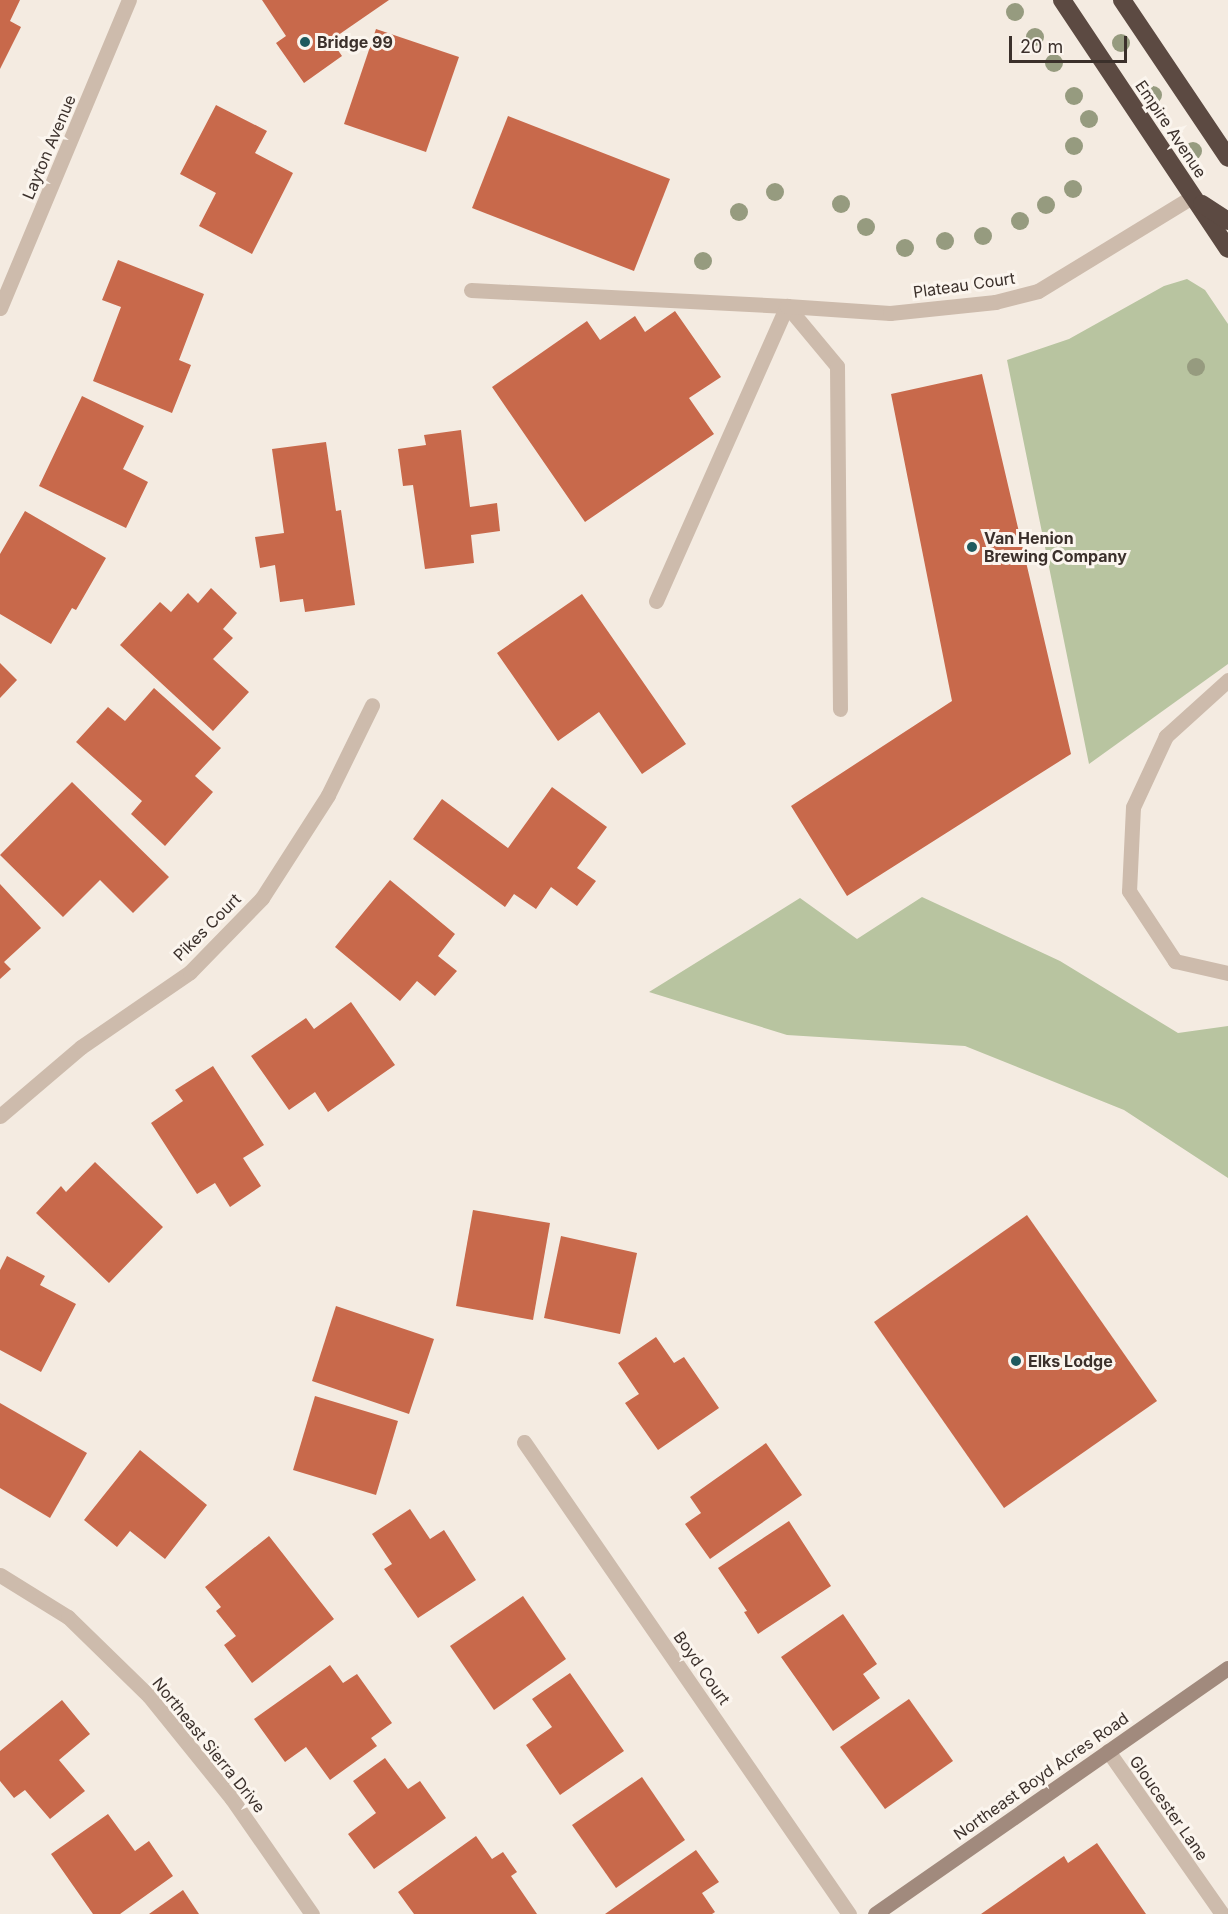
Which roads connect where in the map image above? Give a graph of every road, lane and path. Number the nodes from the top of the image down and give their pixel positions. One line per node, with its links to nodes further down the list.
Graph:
1 (129, 0): 10 (street, Layton Avenue)
2 (1062, 0): 5 (highway, Empire Avenue)
3 (1122, 0): 4 (highway, Empire Avenue)
4 (1228, 158)
5 (1192, 197): 6 (highway); 7 (highway, Empire Avenue); 9 (street, Plateau Court)
6 (1228, 221)
7 (1228, 249)
8 (471, 291): 9 (street, Plateau Court)
9 (787, 306): 11 (street); 14 (street)
10 (0, 308)
11 (656, 601)
12 (1228, 680): 15 (street)
13 (372, 705): 16 (street, Pikes Court)
14 (840, 709)
15 (1228, 974)
16 (0, 1116)
17 (524, 1443): 23 (street, Boyd Court)
18 (0, 1575): 22 (street, Northeast Sierra Drive)
19 (1228, 1668): 20 (street, Northeast Boyd Acres Road)
20 (1108, 1751): 21 (street, Gloucester Lane); 24 (street, Northeast Boyd Acres Road)
21 (1223, 1910)
22 (312, 1914)
23 (849, 1914)
24 (874, 1914)

